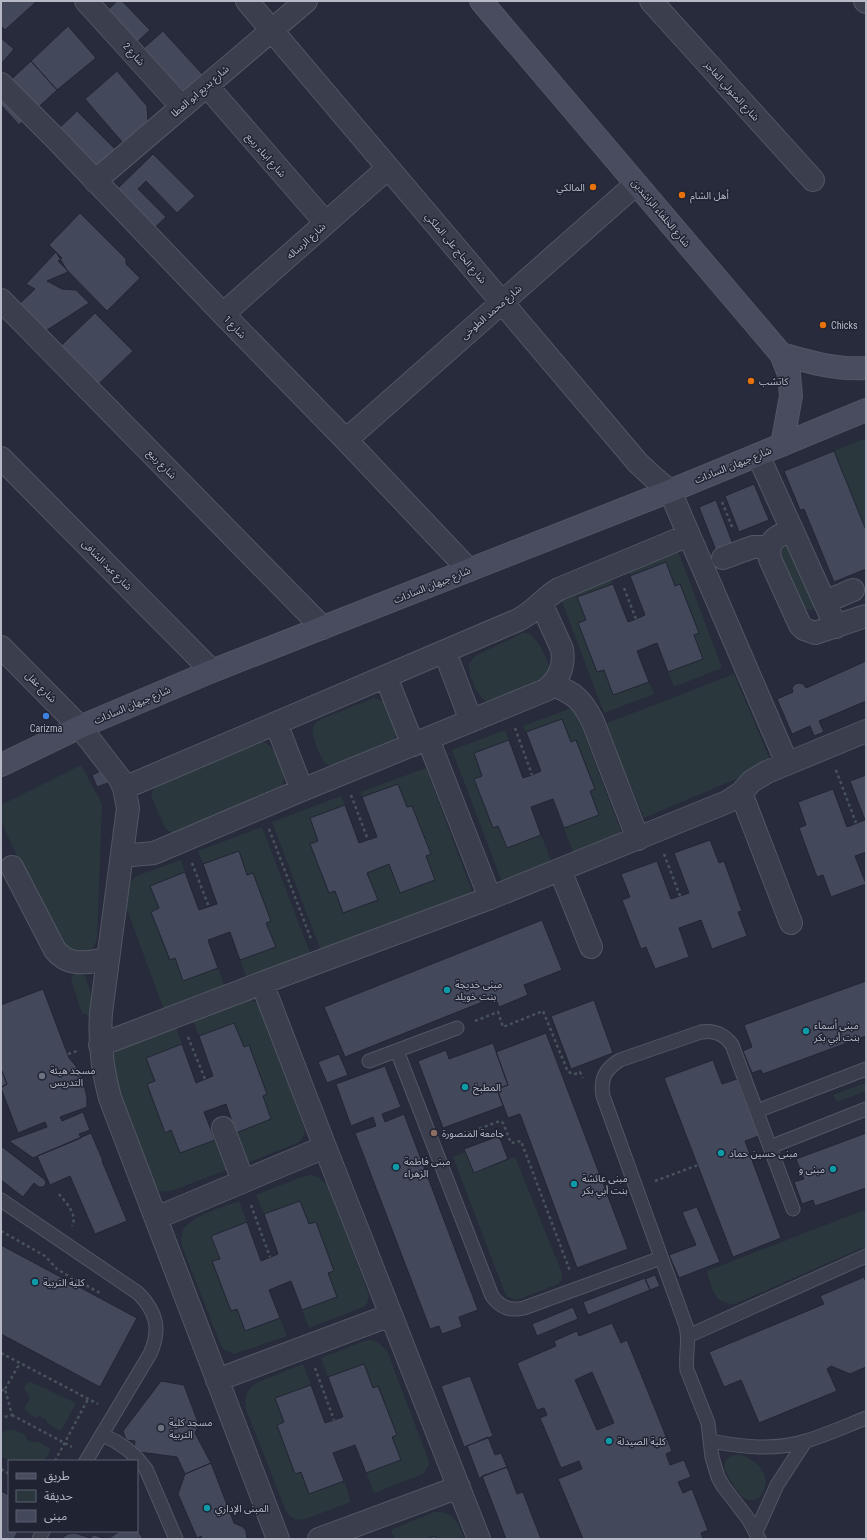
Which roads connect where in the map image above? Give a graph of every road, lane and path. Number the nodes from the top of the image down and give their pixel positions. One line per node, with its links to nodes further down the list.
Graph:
1 (86, 1): 9 (street, شارع 2)
2 (247, 1): 6 (street, شارع الحاج على الملكي)
3 (306, 1): 6 (street, شارع بديع ابو العطا)
4 (481, 1): 13 (main road, شارع الخلفاء الراشدين)
5 (651, 1): 11 (street, شارع المتولي العاجز)
6 (272, 30): 8 (street, شارع بديع ابو العطا); 10 (street, شارع الحاج على الملكي)
7 (1, 84): 12 (street, شارع 1)
8 (207, 86): 9 (street, شارع بديع ابو العطا); 14 (street, شارع ابناء ربيع)
9 (182, 107): 12 (street, شارع بديع ابو العطا)
10 (388, 168): 14 (street, شارع الرساله); 16 (street, شارع الحاج على الملكي)
11 (813, 180)
12 (95, 181): 17 (street, شارع 1)
13 (636, 184): 16 (street, شارع محمد الطوخى); 18 (main road, شارع الخلفاء الراشدين)
14 (326, 223): 17 (street, شارع الرساله)
15 (1, 300): 39 (street, شارع ربيع)
16 (502, 302): 21 (street, شارع محمد الطوخى); 25 (street, شارع الحاج على الملكي)
17 (223, 314): 21 (street, شارع 1)
18 (781, 354): 19 (main road); 22 (main road, شارع الخلفاء الراشدين)
19 (866, 368)
20 (866, 410): 22 (main road, شارع جيهان السادات)
21 (346, 440): 31 (street, شارع 1)
22 (782, 445): 23 (main road, شارع جيهان السادات)
23 (758, 455): 25 (main road, شارع جيهان السادات); 27 (street)
24 (1, 458): 42 (street, شارع عبد الشافى)
25 (670, 490): 28 (street); 31 (main road, شارع جيهان السادات)
26 (722, 502): 30 (path)
27 (792, 529): 29 (street); 33 (street)
28 (689, 535): 34 (street); 52 (street)
29 (769, 548): 30 (street); 38 (street)
30 (732, 555)
31 (469, 570): 39 (main road, شارع جيهان السادات)
32 (853, 590): 33 (street)
33 (826, 602): 38 (street)
34 (541, 603): 41 (street); 44 (street)
35 (630, 604): 37 (path)
36 (866, 616): 38 (street)
37 (636, 619)
38 (836, 627)
39 (323, 628): 42 (main road, شارع جيهان السادات)
40 (1, 647): 48 (street, شارع عقل)
41 (445, 652): 43 (street); 46 (street)
42 (212, 671): 48 (main road, شارع جيهان السادات)
43 (386, 677): 47 (street); 50 (street)
44 (552, 685): 45 (street); 61 (street)
45 (507, 707): 46 (street); 55 (path)
46 (471, 721): 50 (street)
47 (276, 723): 56 (street); 57 (street)
48 (80, 727): 53 (main road, شارع جيهان السادات); 56 (street, شارع عقل)
49 (866, 731): 51 (street)
50 (421, 742): 54 (street); 68 (street)
51 (828, 747): 52 (street); 60 (path)
52 (787, 763): 58 (street)
53 (1, 765)
54 (343, 773): 57 (street); 63 (path)
55 (532, 775)
56 (124, 788): 64 (street, شارع عقل)
57 (302, 790): 59 (street)
58 (741, 793): 61 (street); 70 (street)
59 (261, 808): 62 (street); 73 (path)
60 (856, 823)
61 (646, 835): 66 (street); 67 (path)
62 (184, 840): 64 (street); 69 (path)
63 (368, 840)
64 (122, 852): 72 (street, شارع عقل)
65 (12, 867): 72 (street)
66 (560, 870): 68 (street); 71 (street)
67 (680, 896)
68 (490, 898): 73 (street)
69 (208, 907)
70 (791, 923)
71 (591, 947)
72 (108, 959): 77 (street, شارع عقل)
73 (319, 961): 74 (street)
74 (262, 983): 75 (street); 89 (street)
75 (180, 1015): 77 (street); 83 (path)
76 (457, 1028): 78 (lane); 84 (path)
77 (100, 1045): 96 (street, شارع عقل)
78 (397, 1050): 81 (lane); 88 (lane)
79 (74, 1052): 80 (path)
80 (68, 1054)
81 (369, 1061)
82 (866, 1070): 86 (lane)
83 (205, 1079)
84 (601, 1088): 86 (lane); 93 (lane)
85 (866, 1109): 90 (lane)
86 (757, 1111): 90 (lane)
87 (223, 1128): 92 (street)
88 (434, 1145): 100 (lane); 100 (path)
89 (325, 1147): 92 (street); 101 (street)
90 (770, 1147): 95 (lane)
91 (698, 1165): 93 (path)
92 (243, 1181): 96 (street); 98 (path)
93 (636, 1188): 99 (lane)
94 (1, 1200): 110 (lane)
95 (794, 1209)
96 (156, 1218): 106 (street, شارع عقل)
97 (866, 1256): 102 (lane)
98 (270, 1257)
99 (661, 1258): 100 (lane); 102 (lane)
100 (577, 1289)
101 (391, 1315): 103 (street); 121 (street)
102 (688, 1336): 116 (lane)
103 (306, 1346): 106 (street); 114 (path)
104 (1, 1353): 105 (path)
105 (20, 1363): 107 (path); 109 (path)
106 (217, 1380): 124 (street, شارع عقل)
107 (5, 1389): 108 (path); 111 (path)
108 (1, 1391)
109 (88, 1399): 110 (path); 118 (path)
110 (115, 1413): 115 (lane)
111 (12, 1415): 112 (path); 118 (path)
112 (1, 1418)
113 (866, 1418): 117 (lane)
114 (334, 1420)
115 (102, 1435): 119 (lane); 123 (lane)
116 (711, 1441): 117 (lane); 122 (lane)
117 (805, 1442): 122 (lane)
118 (65, 1443): 119 (path); 120 (path)
119 (87, 1459)
120 (56, 1460)
121 (459, 1487): 125 (street); 126 (street)
122 (758, 1536)
123 (176, 1539)
124 (278, 1539)
125 (319, 1539)
126 (479, 1539)

